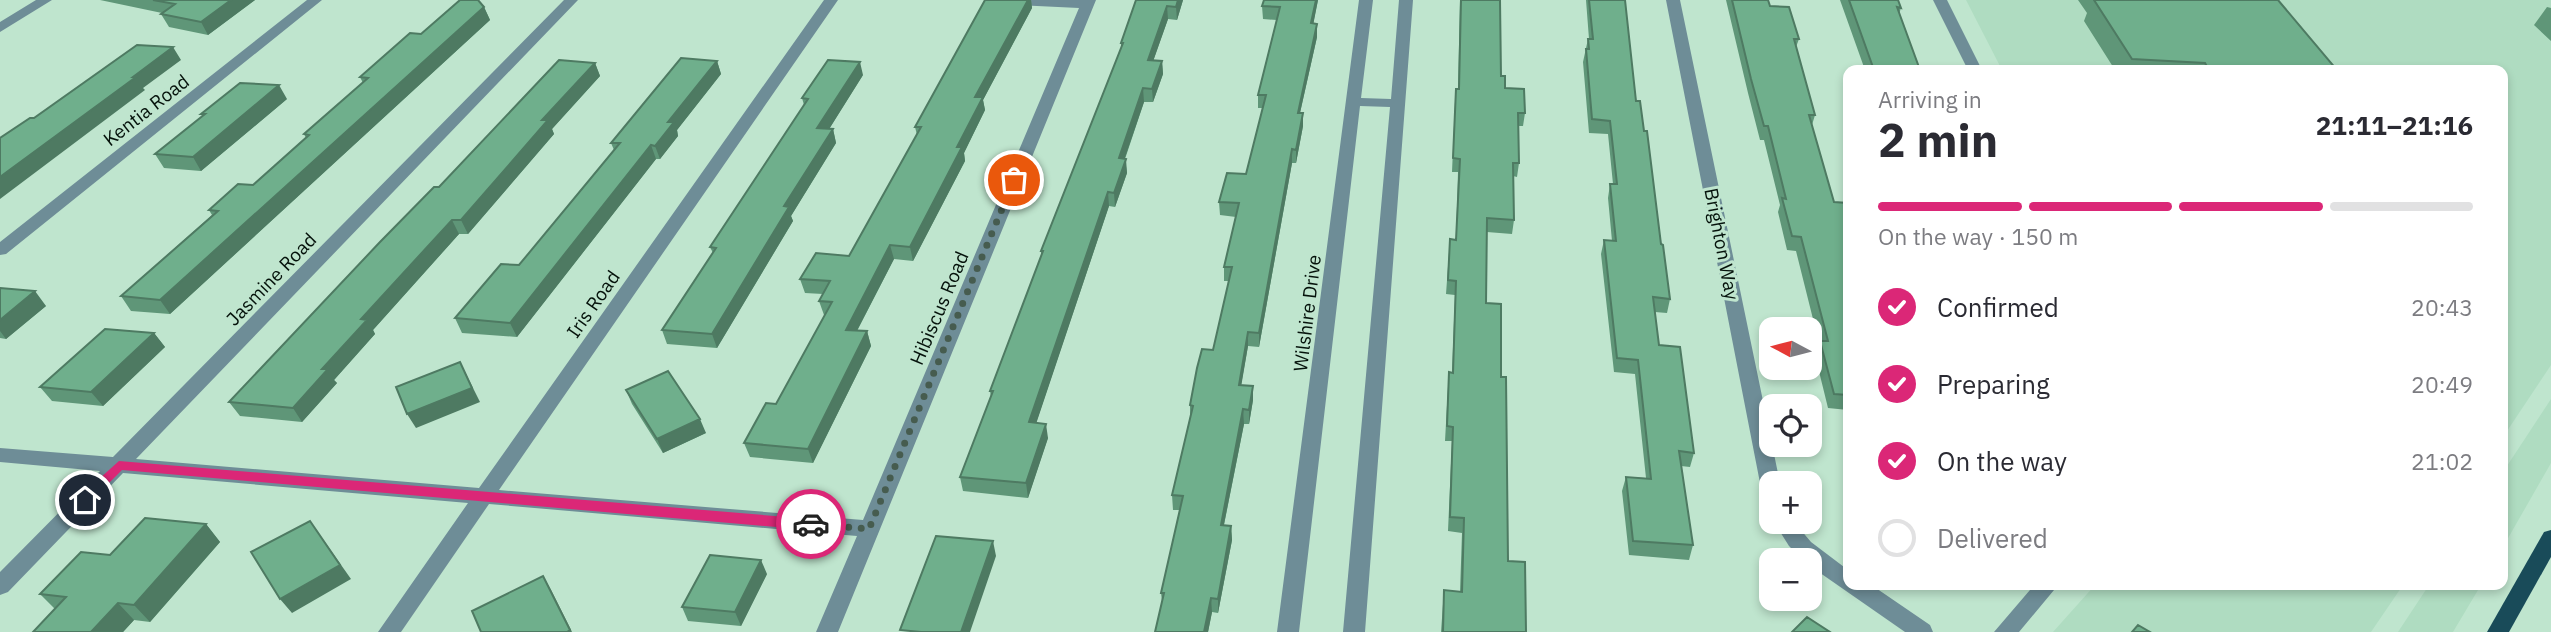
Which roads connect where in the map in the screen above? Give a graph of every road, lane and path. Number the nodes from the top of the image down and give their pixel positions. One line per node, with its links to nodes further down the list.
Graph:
1 (45, 0): 11 (street)
2 (316, 0): 15 (street, Kentia Road)
3 (572, 0): 17 (street, Jasmine Road)
4 (831, 0): 19 (street, Iris Road)
5 (998, 0): 10 (street)
6 (1366, 0): 13 (street, Wilshire Drive)
7 (1406, 0): 14 (street)
8 (1673, 0): 18 (street, Brighton Way)
9 (1940, 0): 12 (street)
10 (1088, 3): 20 (street, Hibiscus Road)
11 (0, 28)
12 (1972, 65)
13 (1354, 102): 14 (street); 29 (street, Wilshire Drive)
14 (1397, 103): 30 (street)
15 (0, 250)
16 (0, 455): 17 (street)
17 (119, 465): 19 (street); 24 (street, Jasmine Road)
18 (1768, 471)
19 (484, 495): 20 (street); 27 (street, Iris Road)
20 (869, 529): 28 (street, Hibiscus Road)
21 (1794, 534): 23 (street)
22 (2551, 538): 33 (main road)
23 (1843, 578)
24 (0, 586)
25 (1862, 590): 31 (street)
26 (2044, 590): 32 (street)
27 (389, 632)
28 (827, 632)
29 (1288, 632)
30 (1354, 632)
31 (1922, 632)
32 (2005, 632)
33 (2498, 632)

